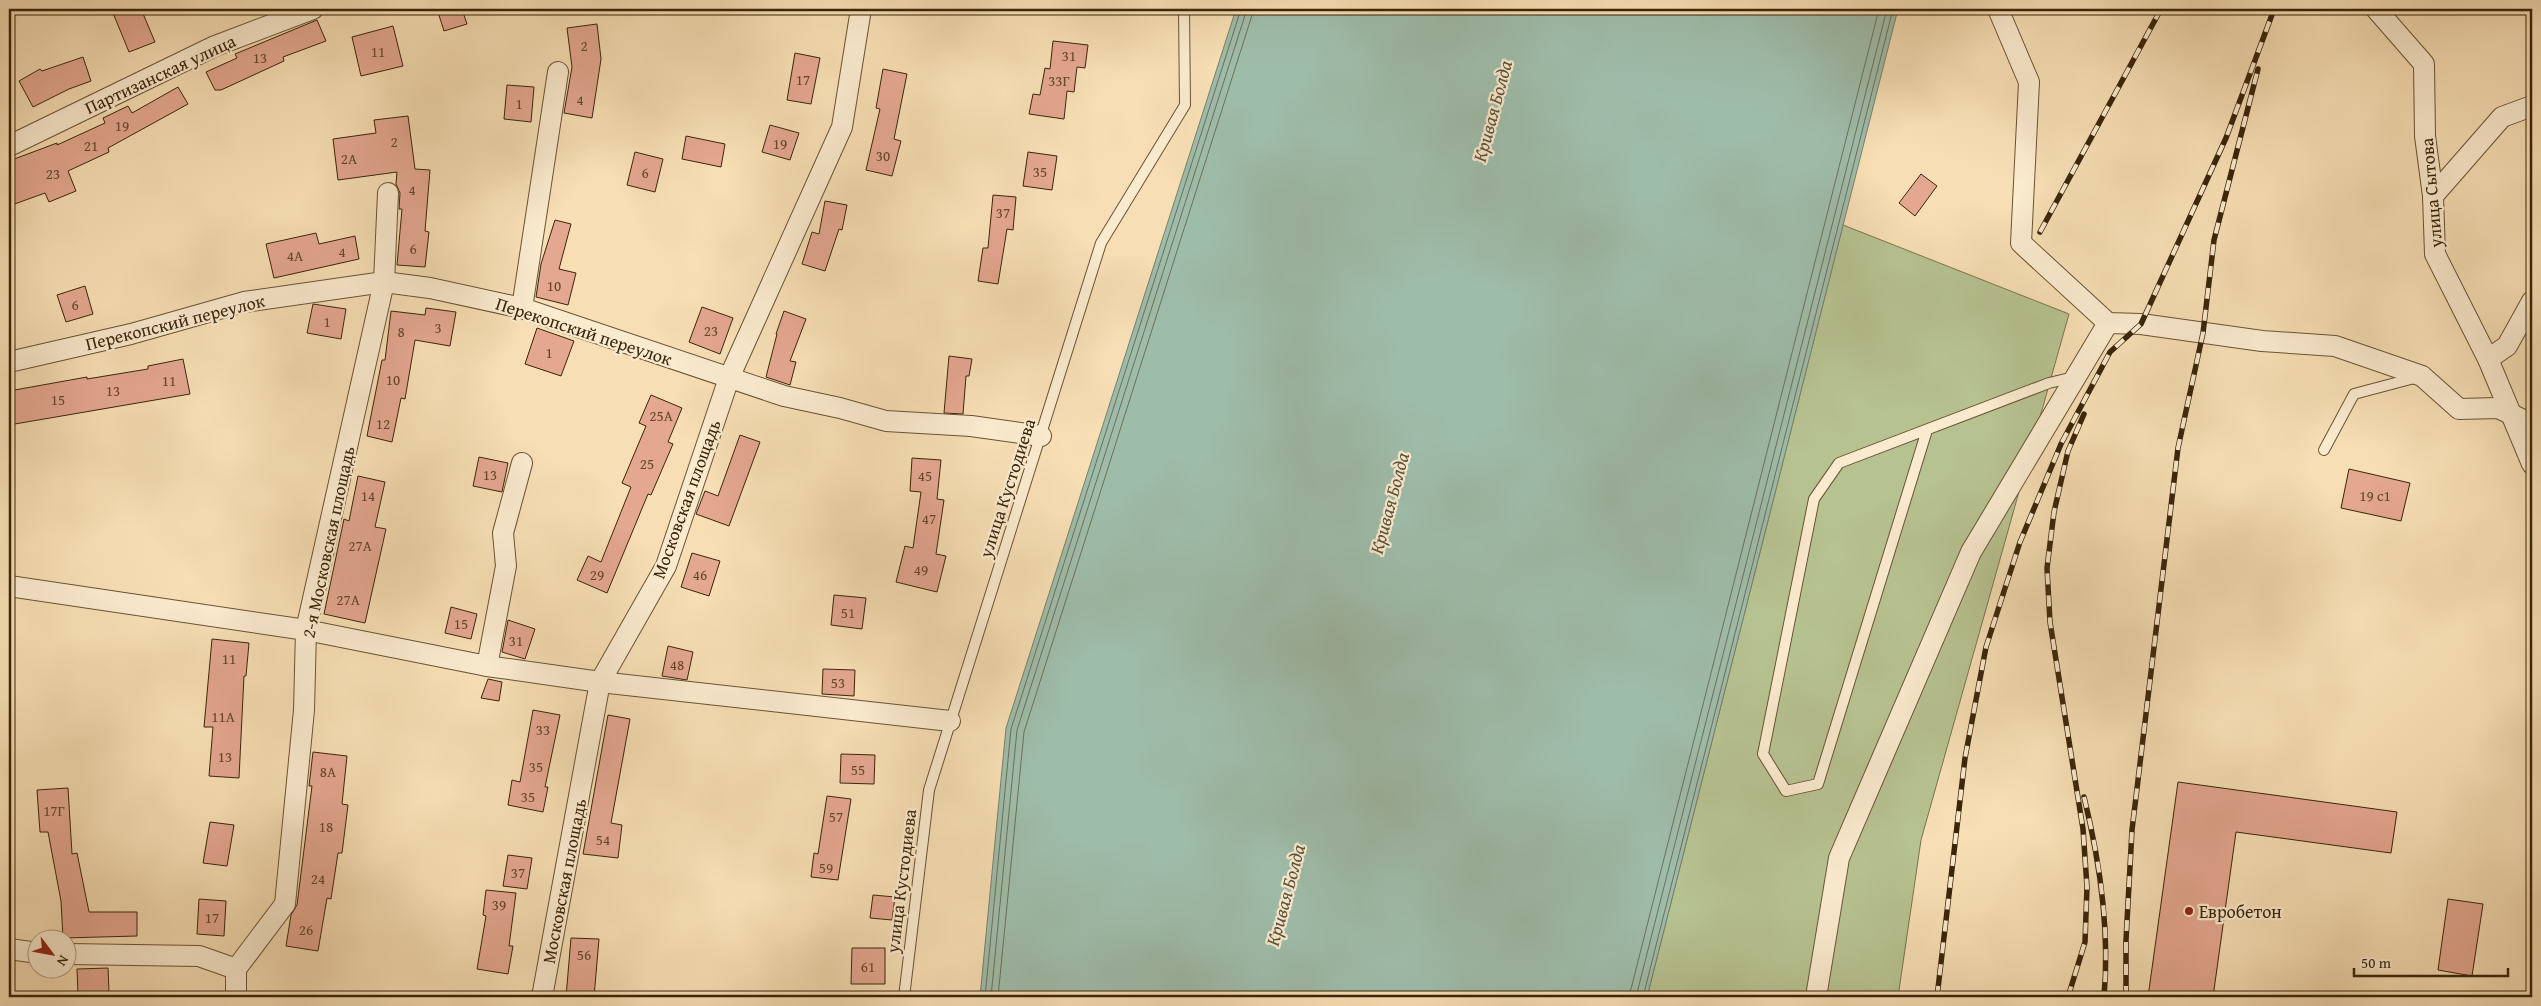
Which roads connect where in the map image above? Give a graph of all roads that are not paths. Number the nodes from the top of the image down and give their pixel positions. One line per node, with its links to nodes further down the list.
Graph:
1 (313, 9): 8 (street, Партизанская улица)
2 (861, 9): 19 (street, Московская площадь)
3 (1184, 9): 23 (lane, улица Кустодиева)
4 (1998, 9): 14 (street)
5 (2376, 9): 10 (street, улица Сытова)
6 (558, 72): 13 (street)
7 (2532, 106): 10 (street)
8 (9, 146)
9 (388, 192): 11 (street, 2-я Московская площадь)
10 (2433, 196): 15 (street, улица Сытова)
11 (384, 282): 13 (street, Перекопский переулок); 16 (street, Перекопский переулок); 28 (street, 2-я Московская площадь)
12 (2532, 301): 15 (street)
13 (522, 308): 19 (street, Перекопский переулок)
14 (2108, 323): 17 (street); 18 (street)
15 (2488, 359): 20 (street, улица Сытова)
16 (9, 362)
17 (2422, 376): 20 (street); 24 (lane)
18 (2074, 377): 22 (lane); 39 (street)
19 (729, 378): 23 (street, Перекопский переулок); 30 (street, Московская площадь)
20 (2511, 412): 21 (street); 26 (street, улица Сытова)
21 (2532, 424)
22 (1927, 430): 22 (lane)
23 (1041, 436): 31 (lane, улица Кустодиева)
24 (2324, 450)
25 (522, 463): 29 (street)
26 (2532, 464)
27 (9, 586): 28 (street)
28 (306, 630): 29 (street); 35 (street, 2-я Московская площадь)
29 (487, 666): 30 (street)
30 (600, 682): 31 (street); 37 (street, Московская площадь)
31 (950, 721): 38 (lane, улица Кустодиева)
32 (9, 950): 33 (street)
33 (28, 952)
34 (78, 954): 35 (street)
35 (236, 969): 36 (street)
36 (236, 997)
37 (542, 997)
38 (904, 997)
39 (1816, 997)

